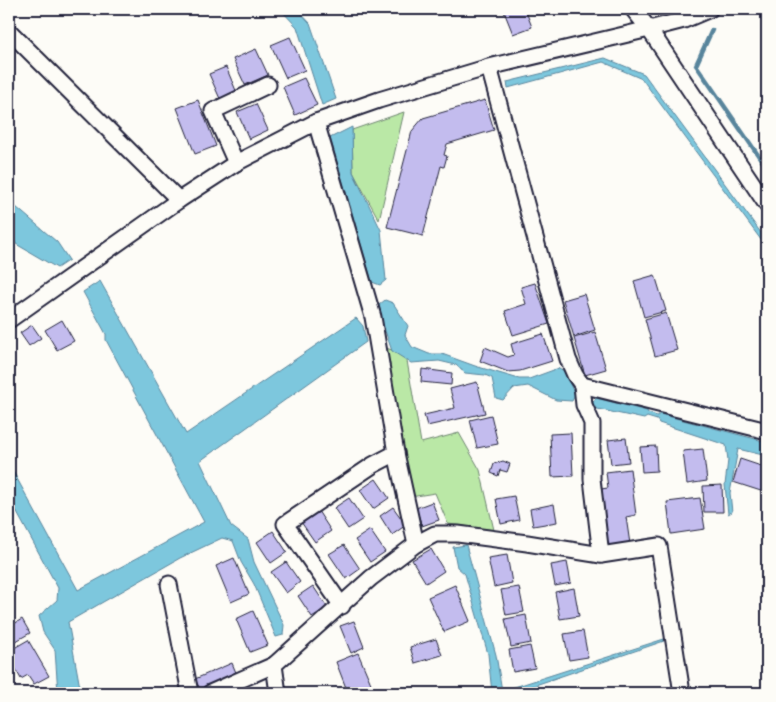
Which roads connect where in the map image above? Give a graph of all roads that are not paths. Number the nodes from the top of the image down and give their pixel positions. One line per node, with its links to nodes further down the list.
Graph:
1 (633, 9): 3 (street)
2 (710, 9): 3 (street)
3 (649, 29): 5 (street); 10 (street)
4 (9, 31): 9 (street)
5 (489, 67): 7 (street); 12 (street)
6 (268, 85): 8 (street)
7 (316, 122): 8 (street); 14 (street)
8 (236, 163): 9 (street)
9 (179, 200): 11 (street)
10 (767, 205)
11 (9, 320)
12 (582, 385): 13 (street); 16 (street)
13 (767, 430)
14 (396, 453): 15 (street); 18 (street)
15 (416, 544): 16 (street); 18 (street)
16 (601, 555): 23 (street)
17 (168, 584): 20 (street)
18 (342, 606): 19 (street)
19 (274, 665): 21 (street); 22 (street)
20 (190, 693)
21 (210, 693)
22 (278, 693)
23 (682, 693)

